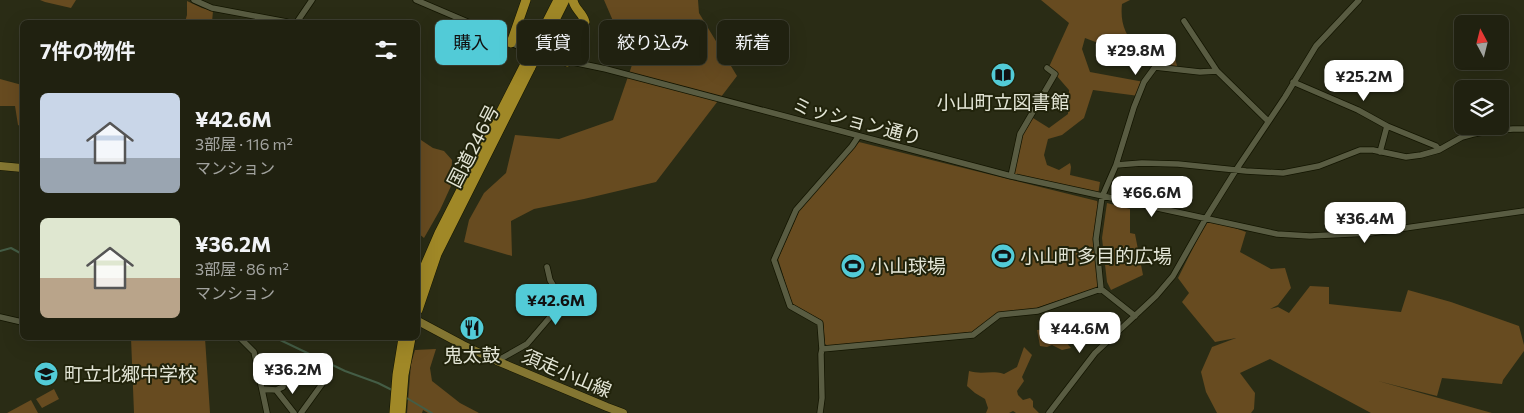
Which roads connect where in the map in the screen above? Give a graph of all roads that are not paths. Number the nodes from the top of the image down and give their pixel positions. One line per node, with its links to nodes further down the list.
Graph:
1 (194, 0): 11 (street)
2 (312, 0): 12 (street)
3 (416, 0): 19 (street, ミッション通り)
4 (526, 0): 19 (highway)
5 (548, 0): 13 (highway)
6 (558, 0): 14 (highway)
7 (565, 0): 15 (highway)
8 (573, 0): 10 (highway)
9 (1359, 0): 25 (street)
10 (581, 13): 16 (highway); 17 (highway)
11 (276, 20)
12 (298, 20)
13 (545, 20)
14 (548, 20)
15 (555, 20)
16 (557, 20)
17 (584, 20)
18 (1184, 21): 24 (street)
19 (511, 43): 20 (street, ミッション通り)
20 (517, 46)
21 (528, 65): 41 (highway, 国道246号); 43 (highway, 国道246号)
22 (583, 65): 29 (street, ミッション通り)
23 (1047, 68): 36 (street)
24 (1217, 71): 26 (street); 32 (street)
25 (1293, 82): 26 (street); 27 (street)
26 (1268, 121): 35 (street)
27 (1388, 126): 30 (street); 31 (street)
28 (1524, 130): 30 (street)
29 (858, 137): 36 (street, ミッション通り); 51 (street)
30 (1440, 150): 31 (street)
31 (1380, 152): 35 (street)
32 (1116, 165): 35 (street); 37 (street)
33 (0, 166): 34 (main road)
34 (20, 168)
35 (1236, 170): 39 (street)
36 (1010, 176): 37 (street, ミッション通り)
37 (1102, 197): 39 (street, ミッション通り); 42 (street)
38 (1524, 211): 39 (street, ミッション通り)
39 (1206, 218): 44 (street)
40 (547, 267): 52 (street)
41 (420, 280)
42 (1101, 289): 44 (street); 51 (street)
43 (420, 304)
44 (1135, 316): 66 (street)
45 (0, 317): 46 (street)
46 (20, 322)
47 (420, 322): 52 (main road, 須走小山線)
48 (242, 340): 56 (street)
49 (403, 340): 54 (highway)
50 (410, 340): 54 (highway)
51 (822, 349): 65 (street)
52 (497, 361): 64 (main road, 須走小山線)
53 (282, 366): 55 (street)
54 (400, 375): 58 (highway)
55 (284, 378): 57 (street); 61 (street)
56 (262, 389): 57 (street); 59 (street)
57 (276, 390): 60 (street)
58 (398, 397): 62 (highway); 63 (highway)
59 (267, 413)
60 (294, 413)
61 (301, 413)
62 (394, 413)
63 (401, 413)
64 (623, 413)
65 (820, 413)
66 (1049, 413)

